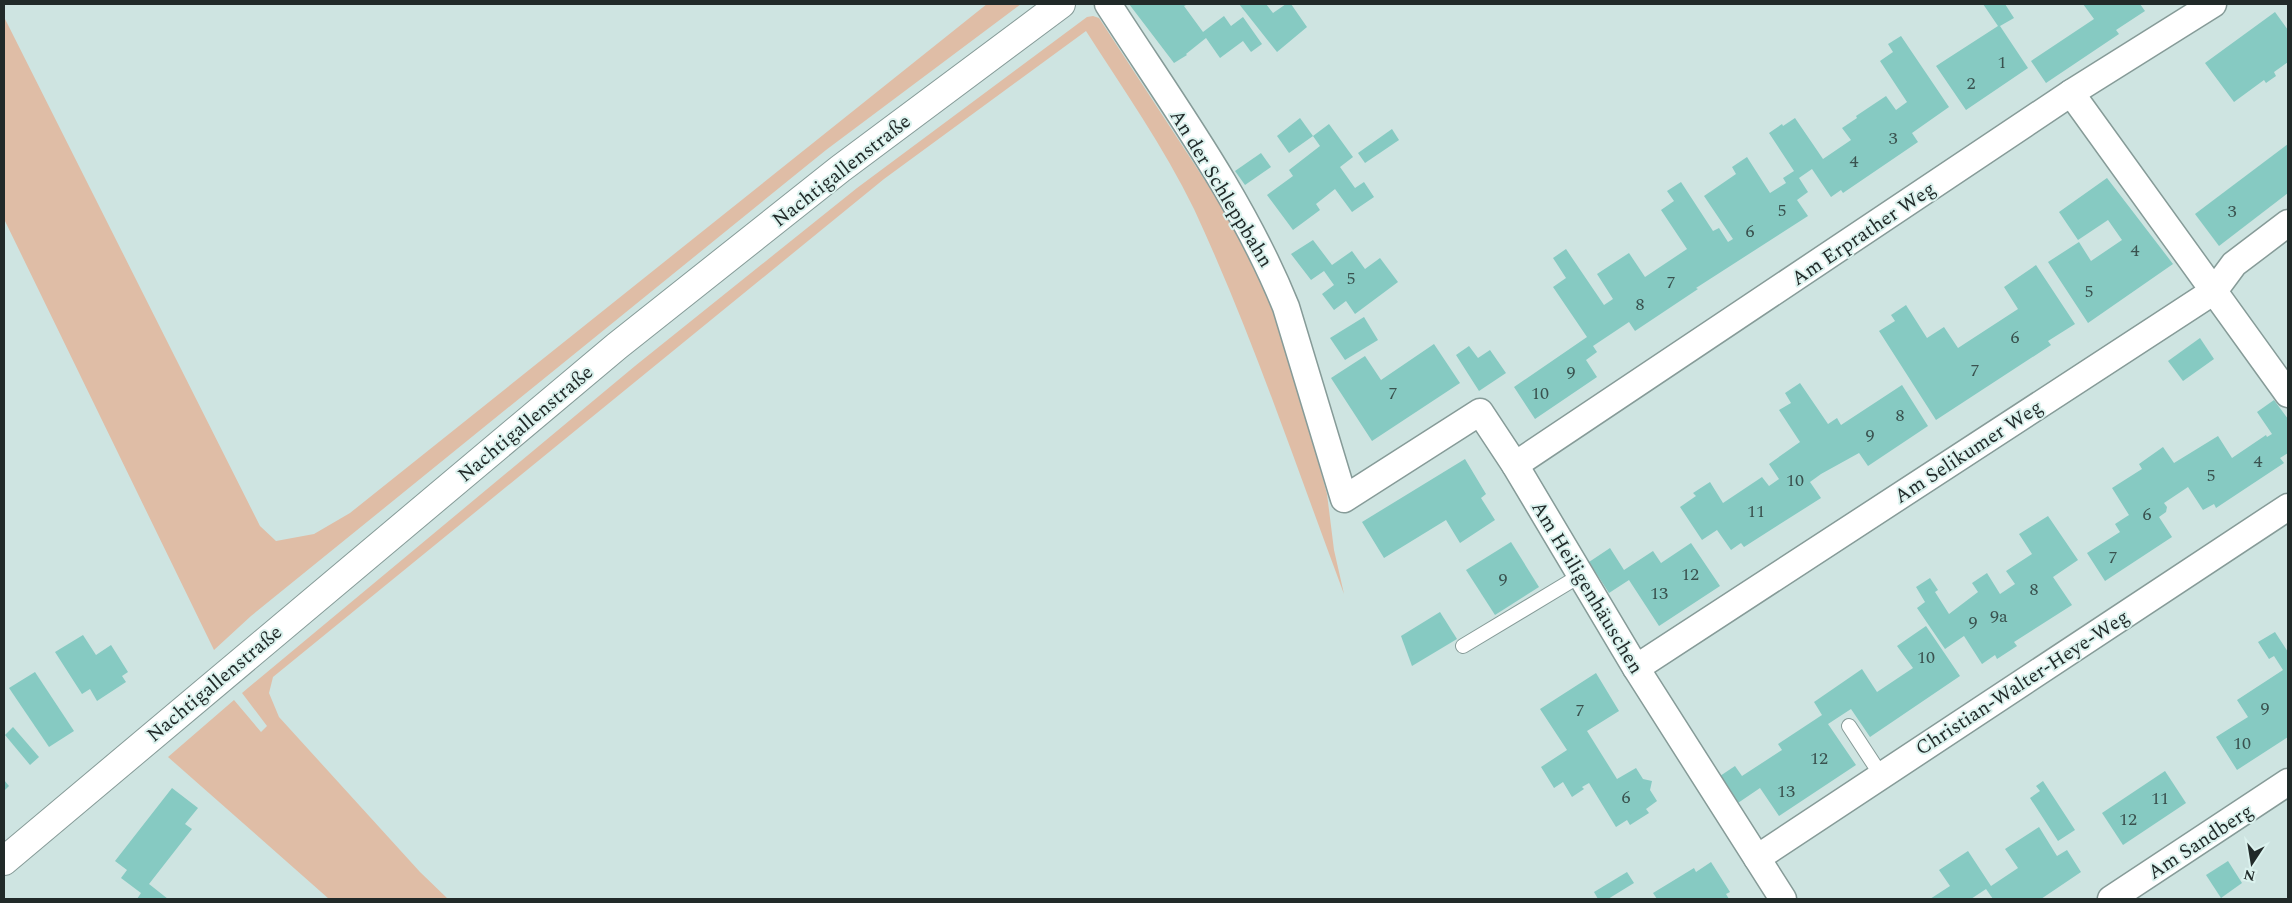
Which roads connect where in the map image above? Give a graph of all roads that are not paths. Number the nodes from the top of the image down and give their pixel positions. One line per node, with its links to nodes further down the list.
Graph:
1 (1061, 4): 18 (main road, Nachtigallenstraße)
2 (1108, 4): 9 (street, An der Schleppbahn)
3 (2213, 4): 4 (street, Am Erprather Weg)
4 (2071, 93): 6 (street); 8 (street, Am Erprather Weg)
5 (2288, 222): 6 (street, Am Selikumer Weg)
6 (2214, 290): 7 (street); 13 (street, Am Selikumer Weg)
7 (2288, 394)
8 (1515, 466): 9 (street, Am Heiligenhäuschen); 11 (street, Am Heiligenhäuschen)
9 (1344, 499)
10 (2288, 507): 15 (street, Christian-Walter-Heye-Weg)
11 (1581, 575): 12 (lane); 13 (street, Am Heiligenhäuschen)
12 (1463, 646)
13 (1636, 668): 17 (street, Am Heiligenhäuschen)
14 (1849, 726): 15 (lane)
15 (1881, 775): 17 (street, Christian-Walter-Heye-Weg)
16 (2288, 782): 20 (street, Am Sandberg)
17 (1757, 858): 19 (street, Am Heiligenhäuschen)
18 (4, 861)
19 (1783, 899)
20 (2111, 899)

